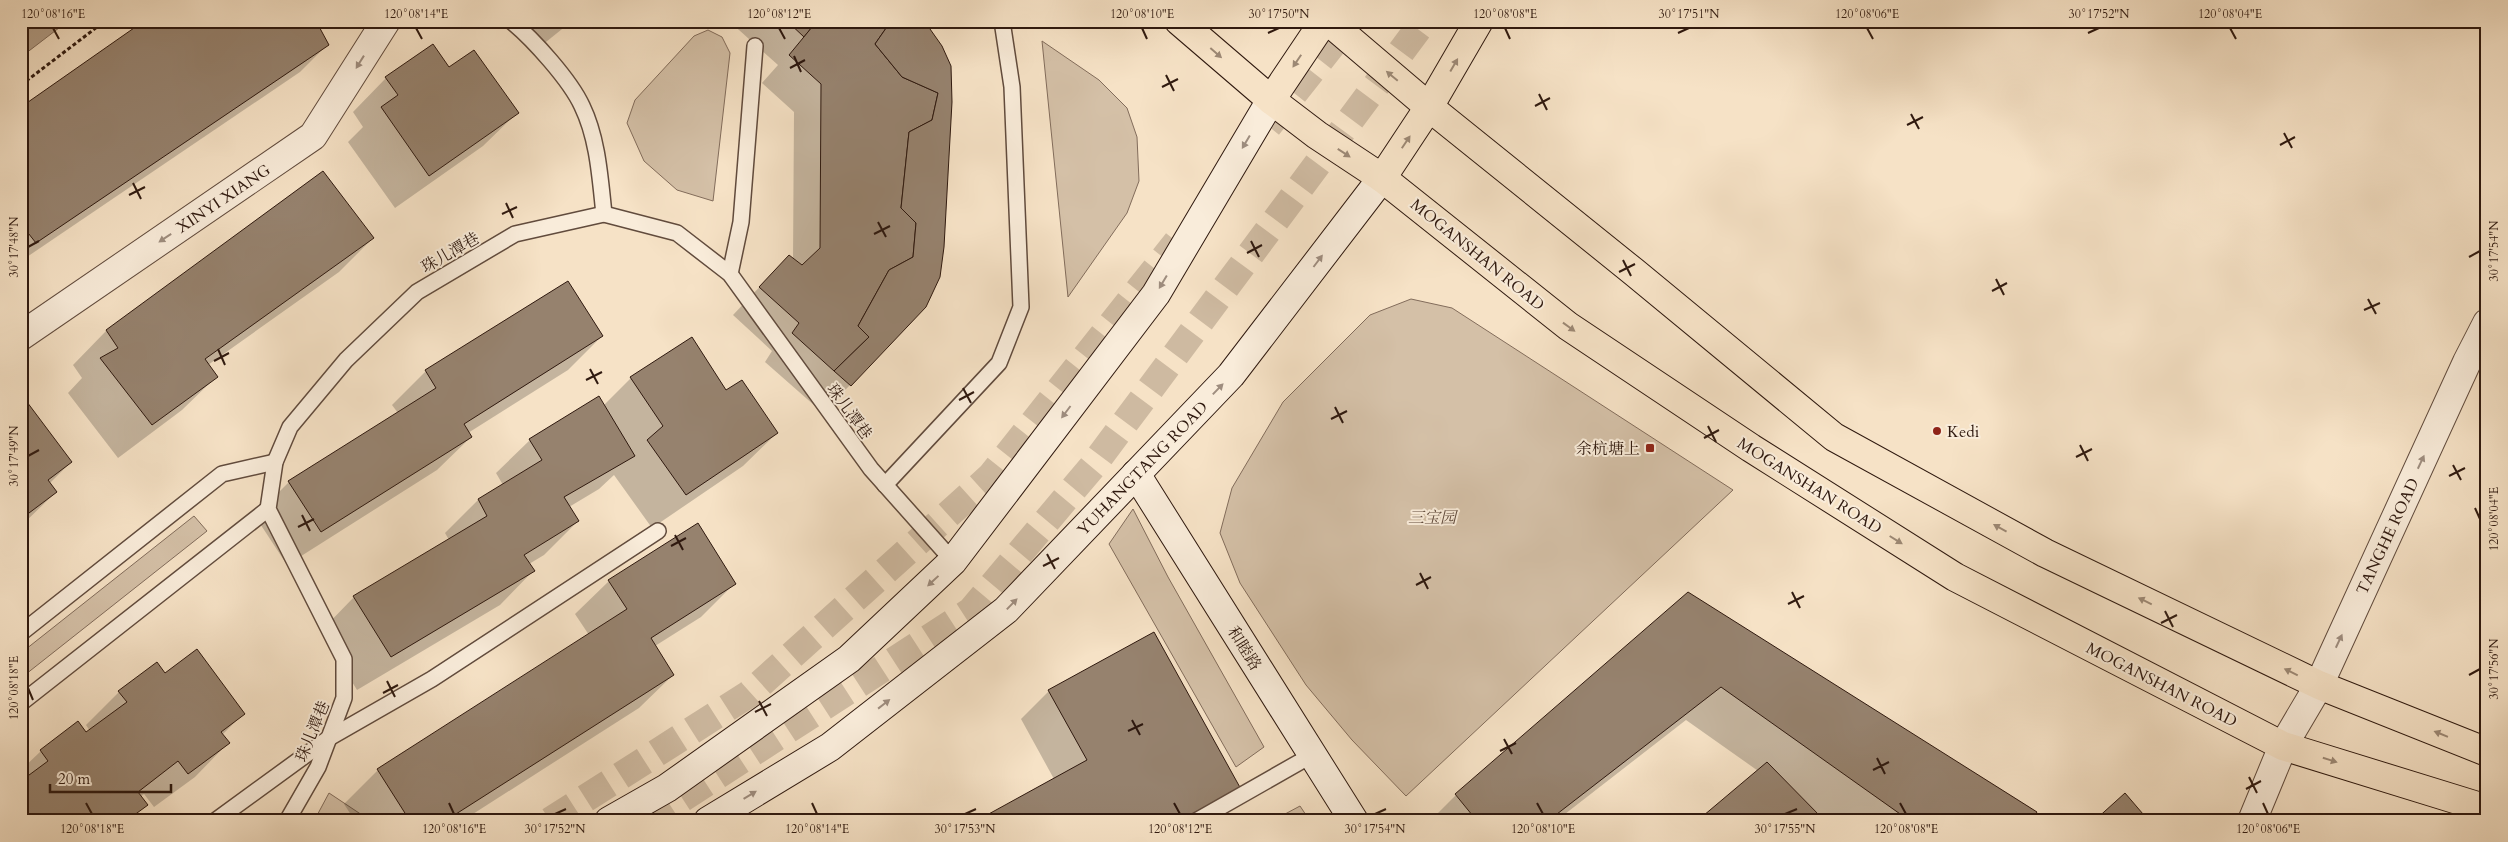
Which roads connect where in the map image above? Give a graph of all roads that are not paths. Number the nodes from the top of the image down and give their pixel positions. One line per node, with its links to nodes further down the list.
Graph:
1 (386, 21): 15 (main road, XINYI XIANG, one-way to 15)
2 (511, 21): 12 (lane)
3 (1002, 21): 18 (lane)
4 (1179, 21): 9 (main road, MOGANSHAN ROAD, one-way to 9)
5 (1324, 21): 9 (main road, one-way to 9)
6 (1328, 21): 10 (main road, one-way to 6)
7 (1479, 21): 10 (main road, YUHANGTANG ROAD, one-way to 7)
8 (755, 46): 13 (lane)
9 (1271, 100): 11 (main road, MOGANSHAN ROAD, one-way to 11); 21 (main road, one-way to 21)
10 (1429, 107): 11 (main road, YUHANGTANG ROAD, one-way to 10); 23 (main road, one-way to 10)
11 (1382, 178): 17 (main road, YUHANGTANG ROAD, one-way to 11); 26 (main road, MOGANSHAN ROAD, one-way to 26)
12 (604, 214): 13 (lane, 珠儿潭巷); 16 (lane, 珠儿潭巷)
13 (730, 274): 18 (lane, 珠儿潭巷)
14 (2487, 323): 23 (main road, TANGHE ROAD, one-way to 14)
15 (21, 336)
16 (275, 462): 19 (lane, 珠儿潭巷); 22 (lane)
17 (1136, 474): 28 (main road, 和睦路); 33 (main road, YUHANGTANG ROAD, one-way to 17)
18 (885, 486): 21 (lane, 珠儿潭巷)
19 (268, 510): 24 (lane); 25 (lane, 珠儿潭巷)
20 (658, 531): 25 (lane)
21 (953, 561): 32 (main road, one-way to 32)
22 (21, 633)
23 (2318, 685): 26 (main road, TANGHE ROAD); 27 (main road, one-way to 23)
24 (21, 703)
25 (329, 738): 30 (lane); 31 (lane, 珠儿潭巷)
26 (2283, 746): 29 (main road, MOGANSHAN ROAD, one-way to 29); 36 (main road, TANGHE ROAD)
27 (2487, 752)
28 (1312, 755): 34 (lane); 35 (main road, 和睦路)
29 (2487, 809)
30 (215, 821)
31 (288, 821)
32 (609, 821)
33 (708, 821)
34 (1196, 821)
35 (1354, 821)
36 (2252, 821)

